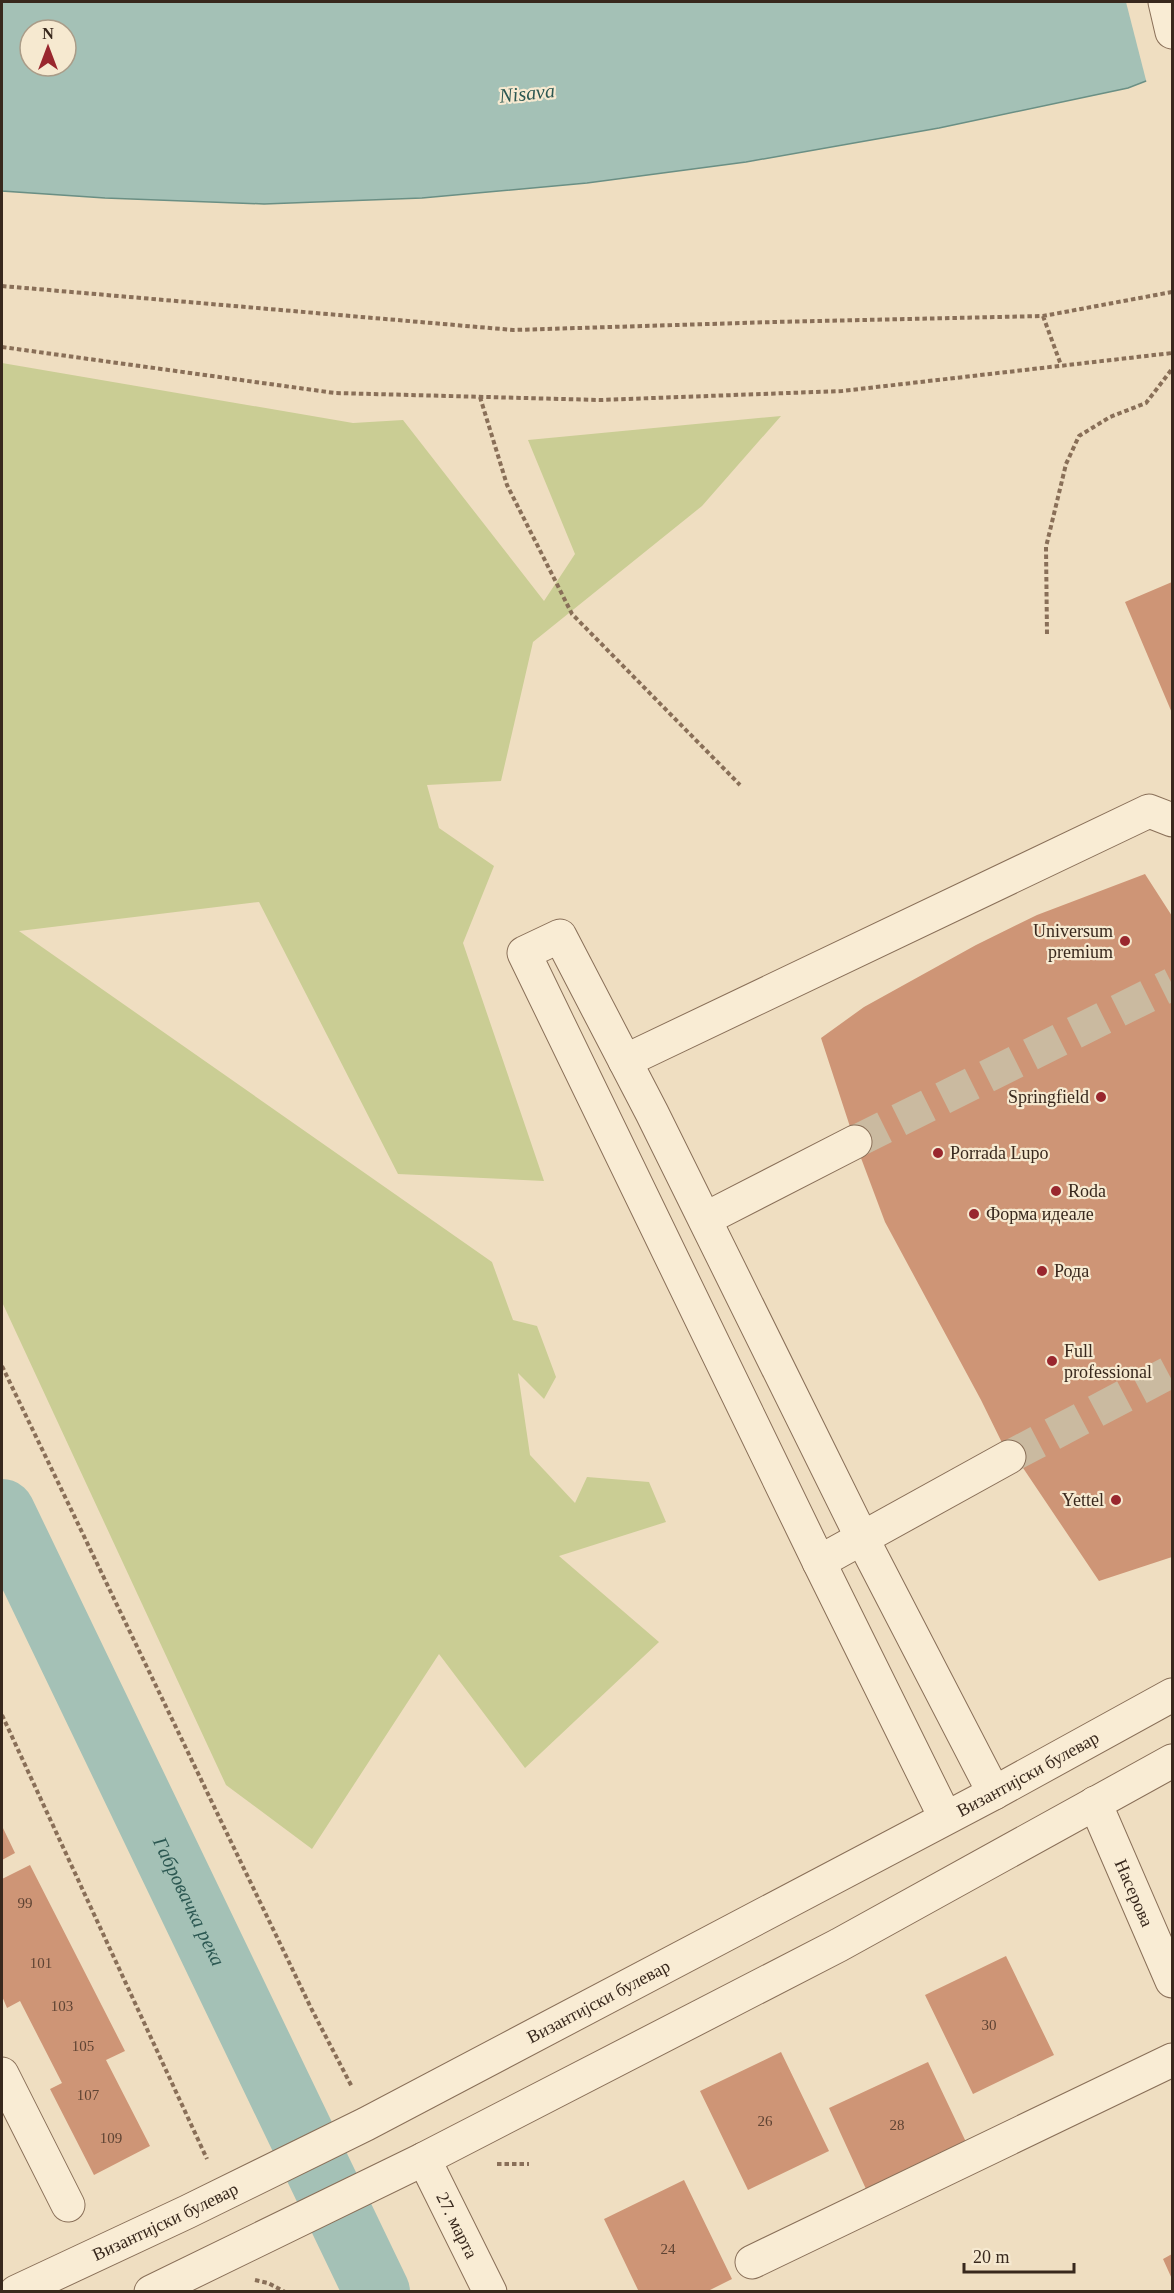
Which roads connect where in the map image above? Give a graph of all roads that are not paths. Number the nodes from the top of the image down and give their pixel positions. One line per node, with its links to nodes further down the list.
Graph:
1 (1166, 2): 2 (street)
2 (1173, 32)
3 (1173, 820): 4 (street)
4 (625, 1061): 5 (street); 6 (street)
5 (652, 1113): 6 (street); 8 (street)
6 (611, 1135): 10 (street)
7 (855, 1142): 8 (street)
8 (705, 1219): 9 (street)
9 (727, 1265): 10 (street); 12 (street)
10 (683, 1284): 13 (street)
11 (1009, 1457): 12 (street)
12 (862, 1538): 13 (street); 16 (street)
13 (819, 1562): 18 (street)
14 (1173, 1695): 16 (street, Византијски булевар)
15 (1173, 1761): 17 (street)
16 (994, 1793): 18 (street, Византијски булевар)
17 (1095, 1803): 19 (street, Насерова); 22 (street)
18 (945, 1817): 25 (street, Византијски булевар)
19 (1173, 1981)
20 (1173, 2060): 24 (street)
21 (2, 2074): 23 (street)
22 (424, 2159): 26 (street); 27 (street, 27. марта)
23 (68, 2205)
24 (752, 2262)
25 (16, 2292)
26 (151, 2292)
27 (490, 2292)

